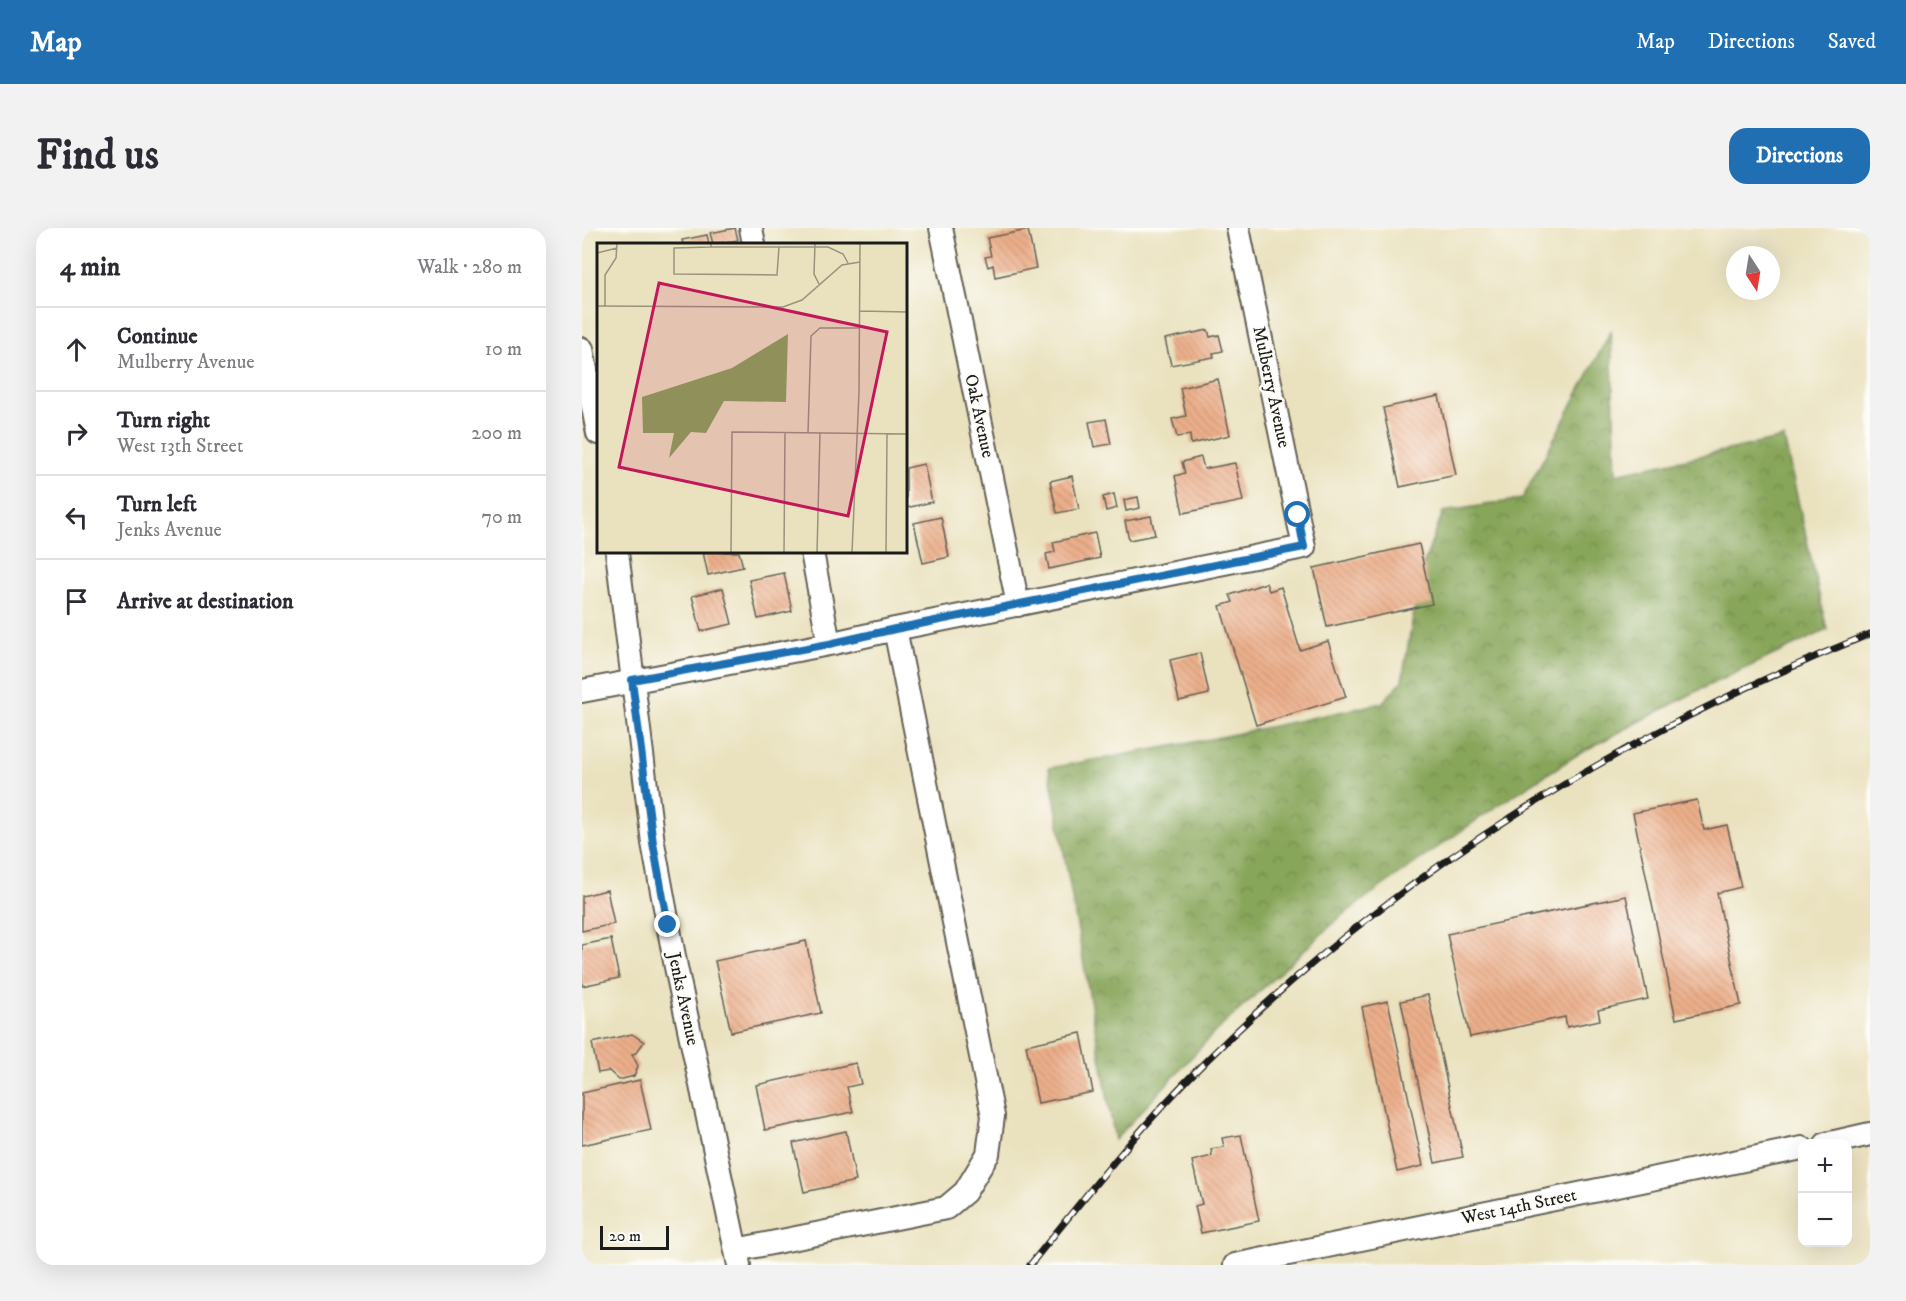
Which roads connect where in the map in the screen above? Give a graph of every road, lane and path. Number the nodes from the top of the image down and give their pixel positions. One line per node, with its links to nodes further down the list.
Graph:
1 (751, 228): 4 (street)
2 (941, 228): 9 (street, Oak Avenue)
3 (1239, 228): 9 (street, Mulberry Avenue)
4 (754, 243)
5 (582, 349): 6 (street)
6 (597, 428)
7 (617, 554): 12 (street, Jenks Avenue)
8 (812, 554): 11 (street)
9 (1018, 605): 10 (street)
10 (895, 629): 11 (street); 17 (street)
11 (829, 644): 12 (street)
12 (632, 680): 13 (street); 17 (street, Jenks Avenue)
13 (582, 691)
14 (1870, 1134): 15 (street)
15 (1846, 1139)
16 (1798, 1149): 18 (street, West 14th Street)
17 (737, 1258)
18 (1235, 1265)

